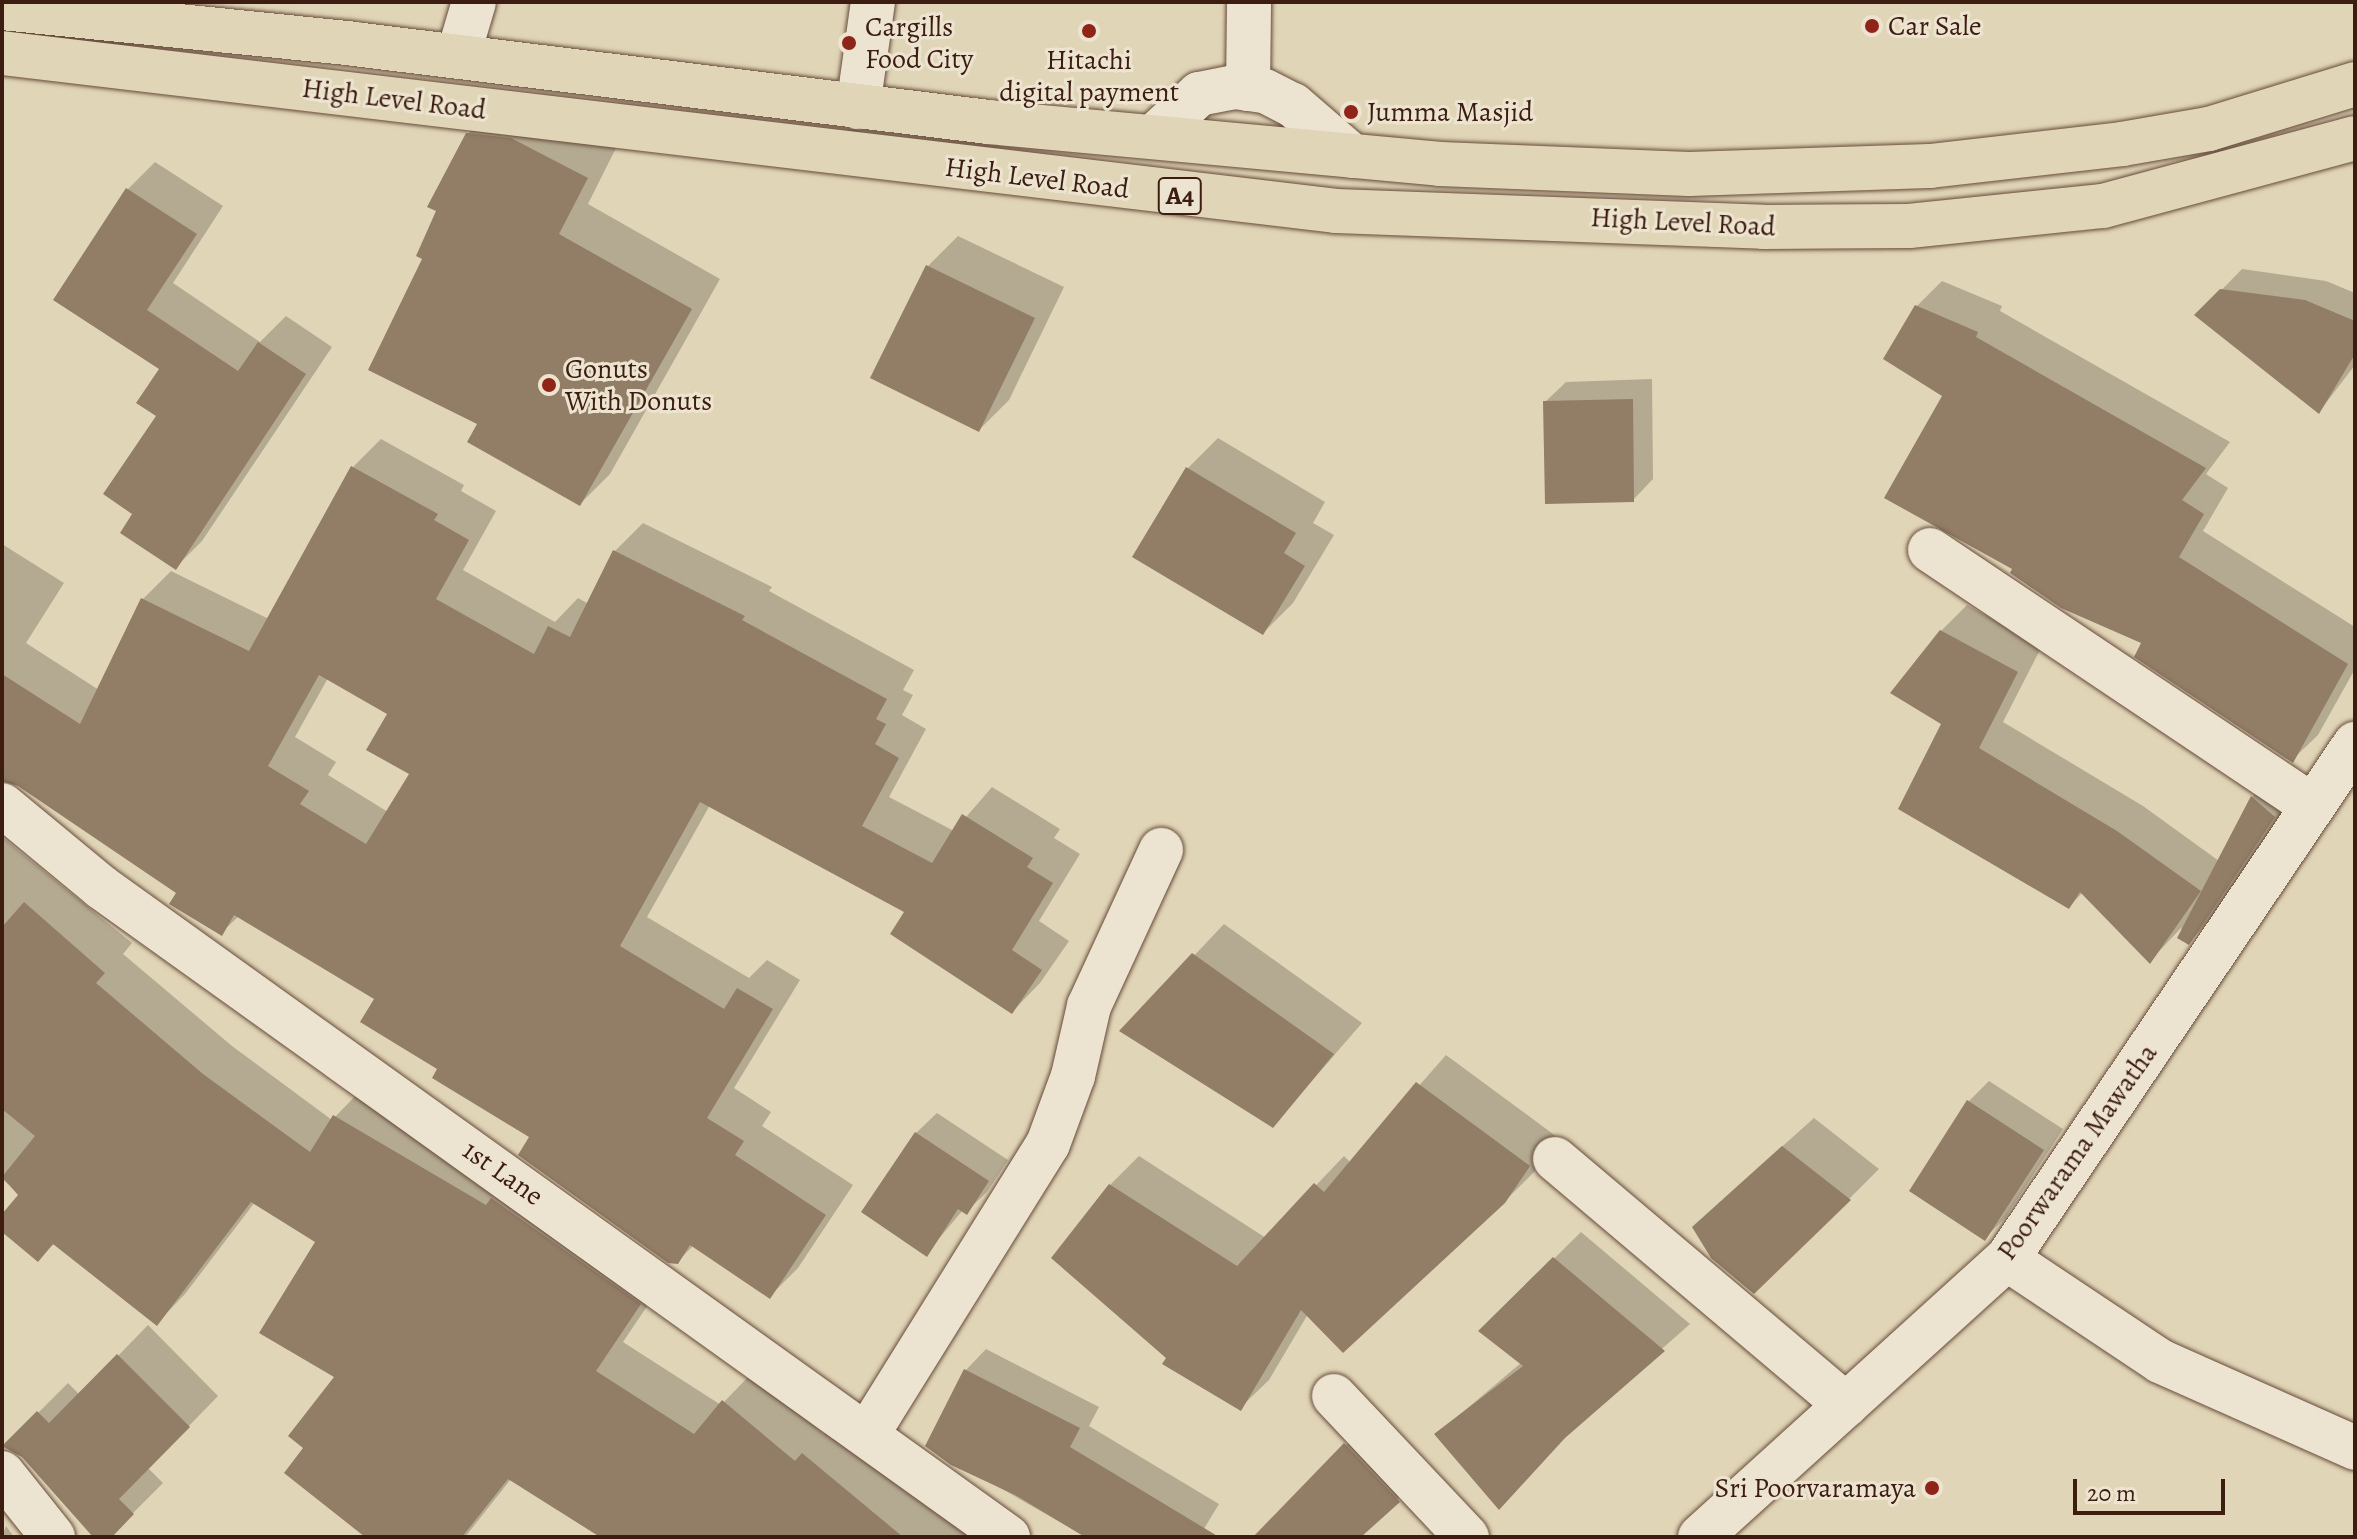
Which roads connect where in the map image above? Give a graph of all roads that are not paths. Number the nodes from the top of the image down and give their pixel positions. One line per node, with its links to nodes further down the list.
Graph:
1 (474, 2): 6 (street)
2 (873, 2): 9 (street)
3 (1249, 2): 8 (street)
4 (2, 8): 6 (highway, High Level Road / A4)
5 (2, 53): 11 (highway, High Level Road / A4)
6 (458, 56): 9 (highway, High Level Road / A4)
7 (2355, 84): 12 (highway, High Level Road / A4)
8 (1248, 89): 10 (street); 12 (street)
9 (858, 107): 10 (highway, High Level Road / A4)
10 (1153, 137): 12 (highway, High Level Road / A4)
11 (2355, 138)
12 (1352, 156)
13 (1930, 550): 16 (street)
14 (2355, 744): 16 (street, Poorwarama Mawatha)
15 (2, 805): 22 (street, 1st Lane)
16 (2312, 806): 19 (street, Poorwarama Mawatha)
17 (1161, 850): 22 (street)
18 (1555, 1159): 21 (street)
19 (2007, 1259): 21 (street, Poorwarama Mawatha); 23 (street)
20 (1334, 1396): 27 (street)
21 (1846, 1405): 28 (street, Poorwarama Mawatha)
22 (868, 1433): 26 (street, 1st Lane)
23 (2355, 1448)
24 (2, 1473): 25 (street)
25 (53, 1537)
26 (1008, 1537)
27 (1467, 1537)
28 (1700, 1537)

